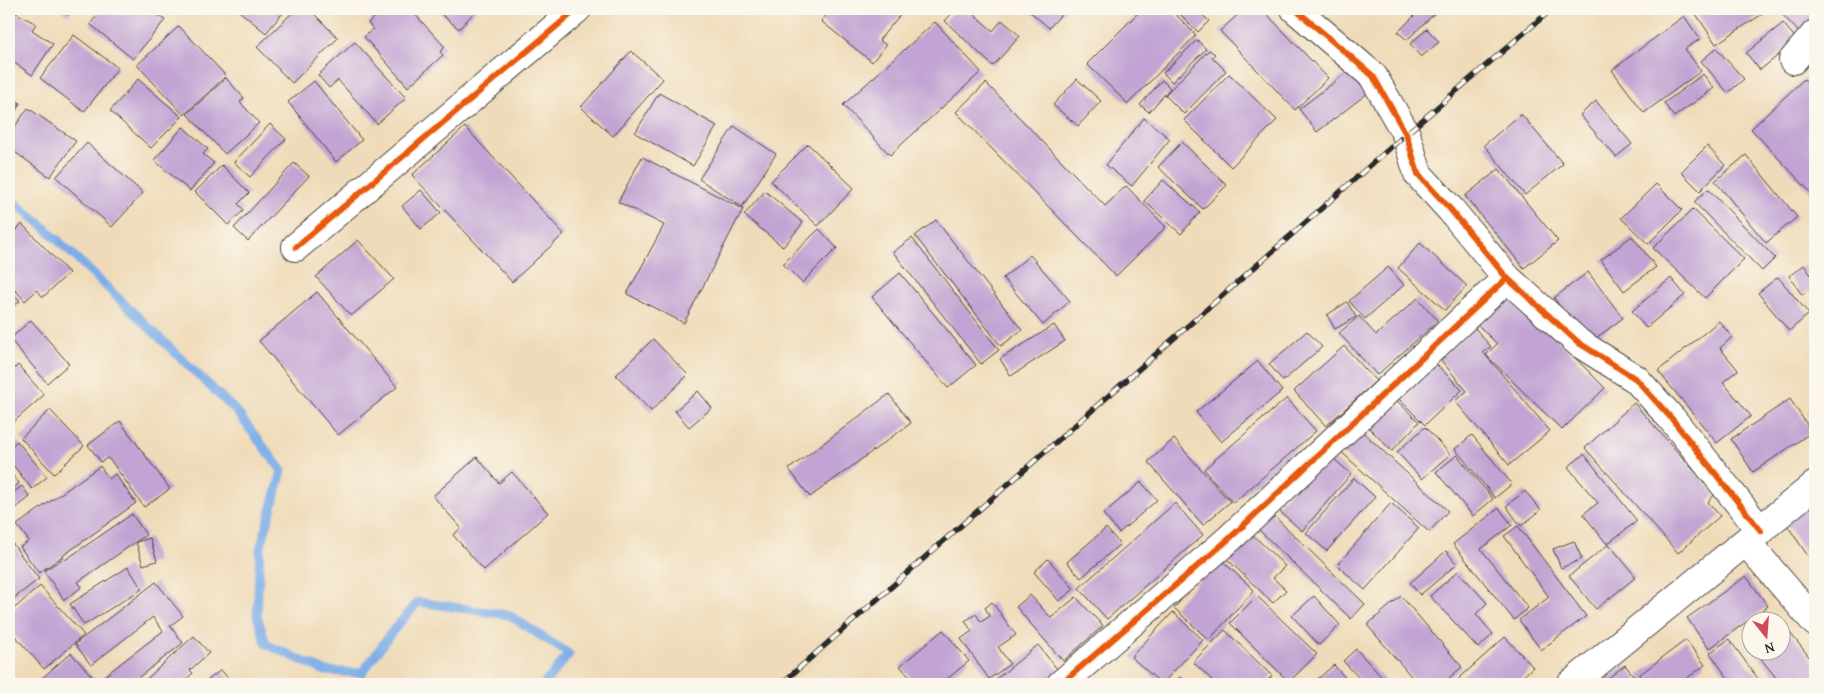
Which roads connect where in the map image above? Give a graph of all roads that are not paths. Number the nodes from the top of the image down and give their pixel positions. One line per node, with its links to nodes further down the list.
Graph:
1 (1295, 9): 6 (street)
2 (573, 10): 5 (street)
3 (1815, 34): 4 (street)
4 (1793, 60)
5 (296, 247)
6 (1507, 278): 8 (street); 10 (street)
7 (1815, 486): 8 (street)
8 (1754, 537): 9 (street); 11 (street)
9 (1815, 622)
10 (1061, 684)
11 (1571, 684)

